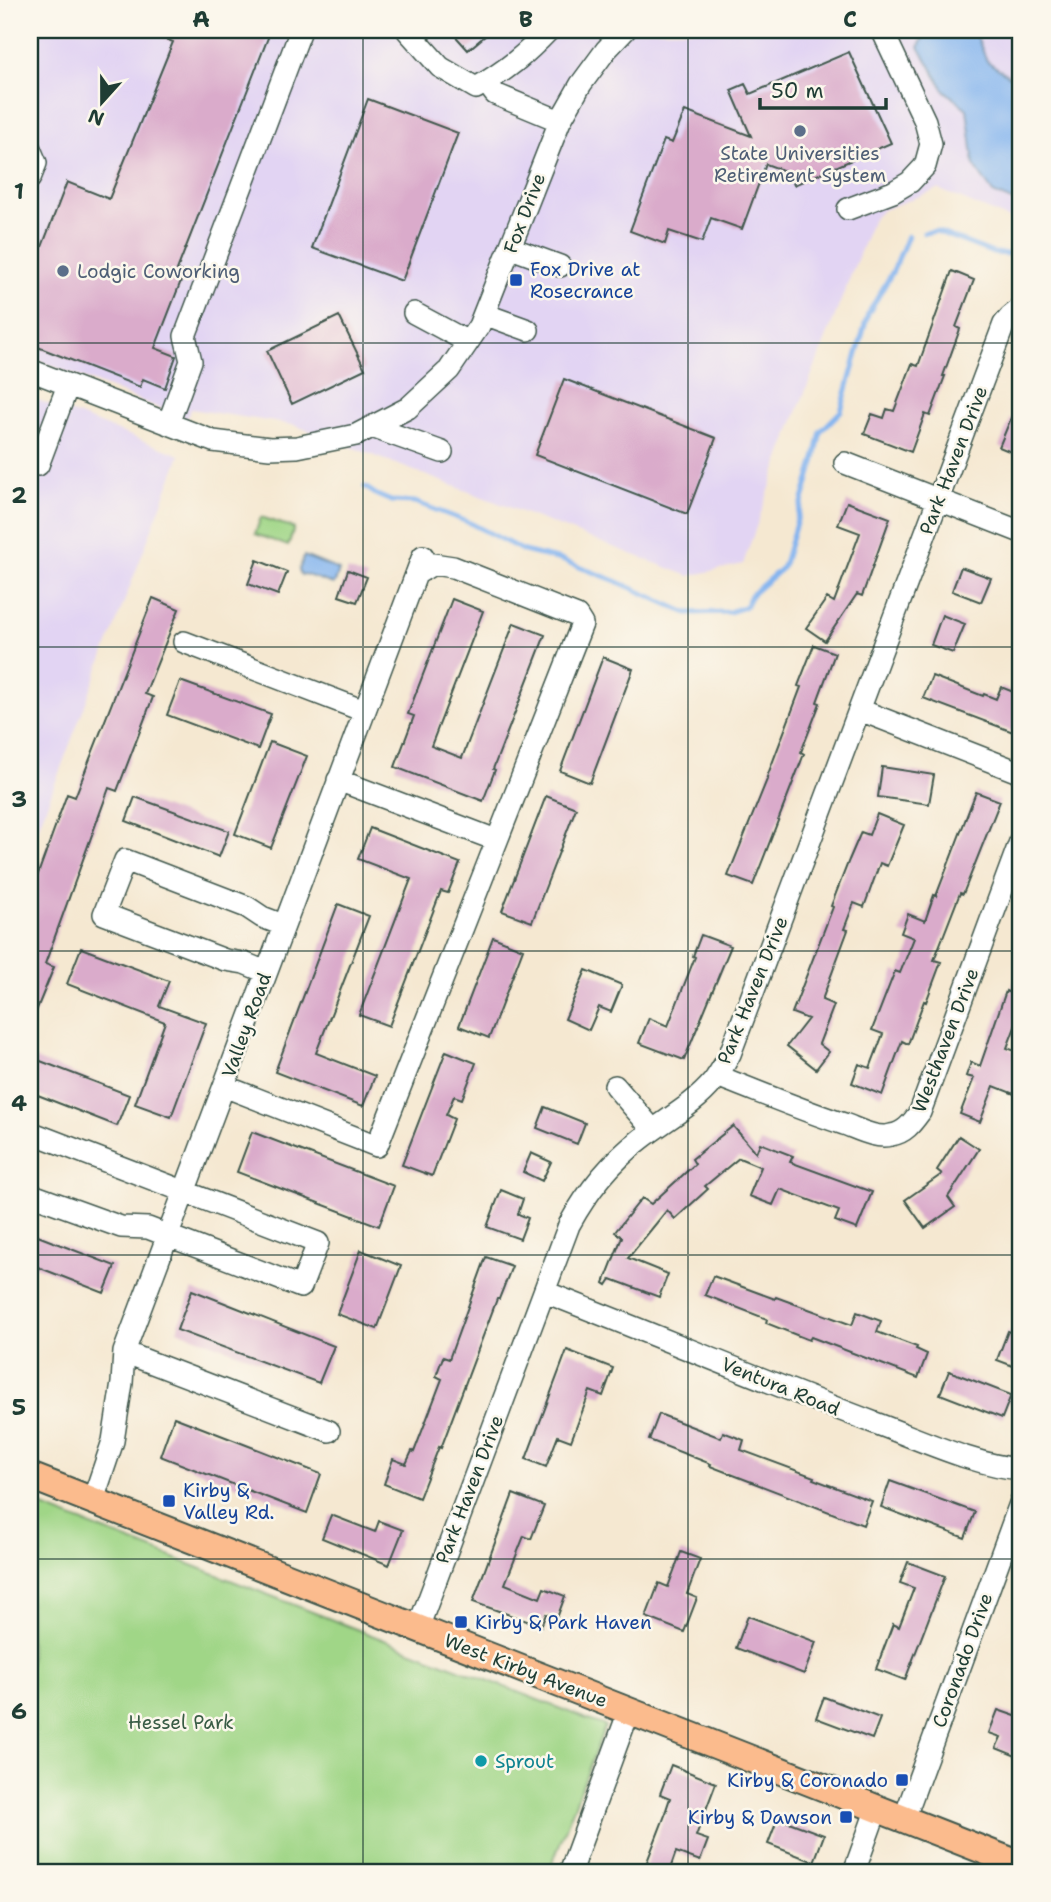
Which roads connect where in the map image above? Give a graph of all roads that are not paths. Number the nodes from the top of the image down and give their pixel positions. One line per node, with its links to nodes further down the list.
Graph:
1 (301, 30): 20 (street)
2 (407, 30): 6 (street)
3 (549, 30): 6 (street)
4 (625, 30): 7 (street, Fox Drive)
5 (882, 30): 10 (street)
6 (485, 82): 7 (street)
7 (560, 121): 11 (street, Fox Drive)
8 (30, 149): 9 (street)
9 (30, 178)
10 (848, 209)
11 (511, 248): 12 (street); 15 (street, Fox Drive)
12 (560, 266)
13 (1021, 308): 25 (street, Park Haven Drive)
14 (414, 313): 17 (street)
15 (484, 314): 16 (street); 17 (street, Fox Drive)
16 (528, 330)
17 (468, 342): 21 (street, Fox Drive)
18 (30, 370): 19 (street, Fox Drive)
19 (68, 385): 20 (street, Fox Drive); 23 (street)
20 (168, 424): 21 (street, Fox Drive)
21 (372, 427): 22 (street)
22 (442, 452)
23 (30, 462)
24 (845, 463): 25 (street)
25 (938, 499): 26 (street); 29 (street, Park Haven Drive)
26 (1021, 532)
27 (184, 642): 28 (street)
28 (364, 710): 31 (street, Valley Road); 32 (street, Valley Road)
29 (860, 710): 30 (street); 36 (street, Park Haven Drive)
30 (1021, 773)
31 (338, 780): 32 (street); 34 (street, Valley Road)
32 (496, 839): 37 (street)
33 (1021, 839): 36 (street, Westhaven Drive)
34 (283, 925): 35 (street, Valley Road); 35 (street)
35 (266, 972): 37 (street, Valley Road)
36 (717, 1076): 39 (street, Park Haven Drive)
37 (224, 1086): 41 (street, Valley Road)
38 (615, 1086): 39 (street)
39 (653, 1130): 44 (street, Park Haven Drive)
40 (30, 1132): 41 (street)
41 (184, 1191): 43 (street, Valley Road); 43 (street)
42 (30, 1194): 43 (street)
43 (168, 1235): 45 (street, Valley Road)
44 (545, 1292): 47 (street, Ventura Road); 51 (street, Park Haven Drive)
45 (124, 1352): 46 (street); 49 (street, Valley Road)
46 (329, 1431)
47 (1021, 1469)
48 (30, 1476): 49 (main road, West Kirby Avenue)
49 (93, 1500): 51 (main road, West Kirby Avenue)
50 (1021, 1501): 54 (street, Coronado Drive)
51 (418, 1628): 52 (main road, West Kirby Avenue)
52 (629, 1711): 53 (main road, West Kirby Avenue); 56 (street)
53 (877, 1808): 54 (main road, West Kirby Avenue); 57 (street)
54 (904, 1819): 55 (main road, West Kirby Avenue)
55 (1021, 1865)
56 (570, 1872)
57 (854, 1872)

